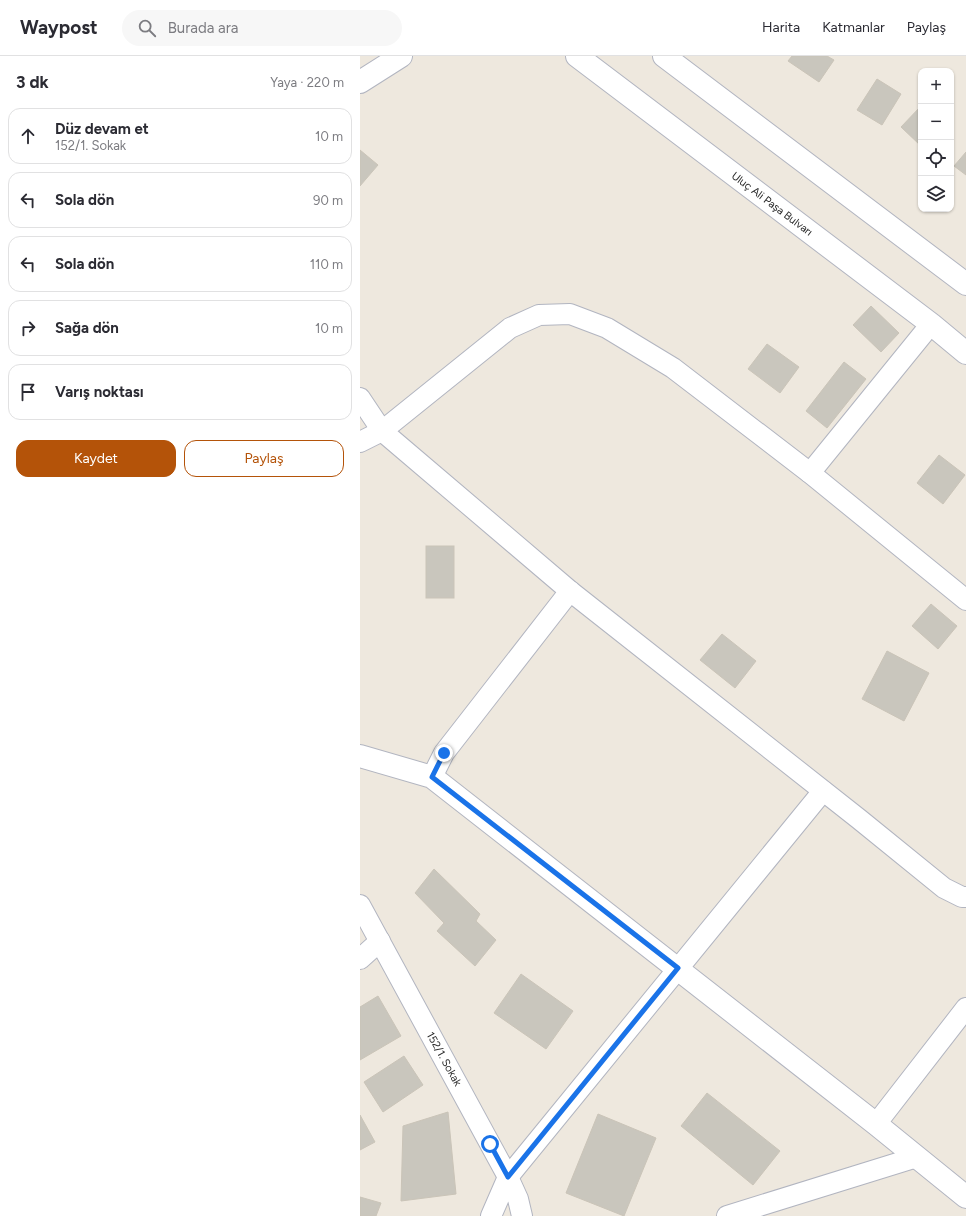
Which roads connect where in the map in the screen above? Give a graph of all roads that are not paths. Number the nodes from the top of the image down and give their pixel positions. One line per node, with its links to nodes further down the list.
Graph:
1 (401, 56): 4 (street)
2 (577, 56): 6 (street, Uluç Ali Paşa Bulvarı)
3 (664, 56): 5 (street)
4 (360, 82)
5 (966, 284)
6 (931, 324): 7 (street, Uluç Ali Paşa Bulvarı); 11 (street)
7 (966, 353)
8 (360, 398): 9 (street)
9 (382, 431): 10 (street); 11 (street); 12 (street)
10 (360, 442)
11 (810, 473): 13 (street)
12 (570, 591): 15 (street); 16 (street)
13 (966, 600)
14 (360, 756): 15 (street)
15 (432, 777): 21 (street)
16 (823, 791): 17 (street); 21 (street)
17 (966, 897)
18 (360, 905): 19 (street, 152/1. Sokak)
19 (380, 941): 20 (street); 25 (street, 152/1. Sokak)
20 (360, 959)
21 (678, 968): 23 (street); 25 (street)
22 (966, 1008): 23 (street)
23 (876, 1124): 24 (street)
24 (917, 1157): 26 (street); 29 (street)
25 (508, 1177): 27 (street); 28 (street, 152/1. Sokak)
26 (966, 1197)
27 (491, 1216)
28 (522, 1216)
29 (727, 1216)

